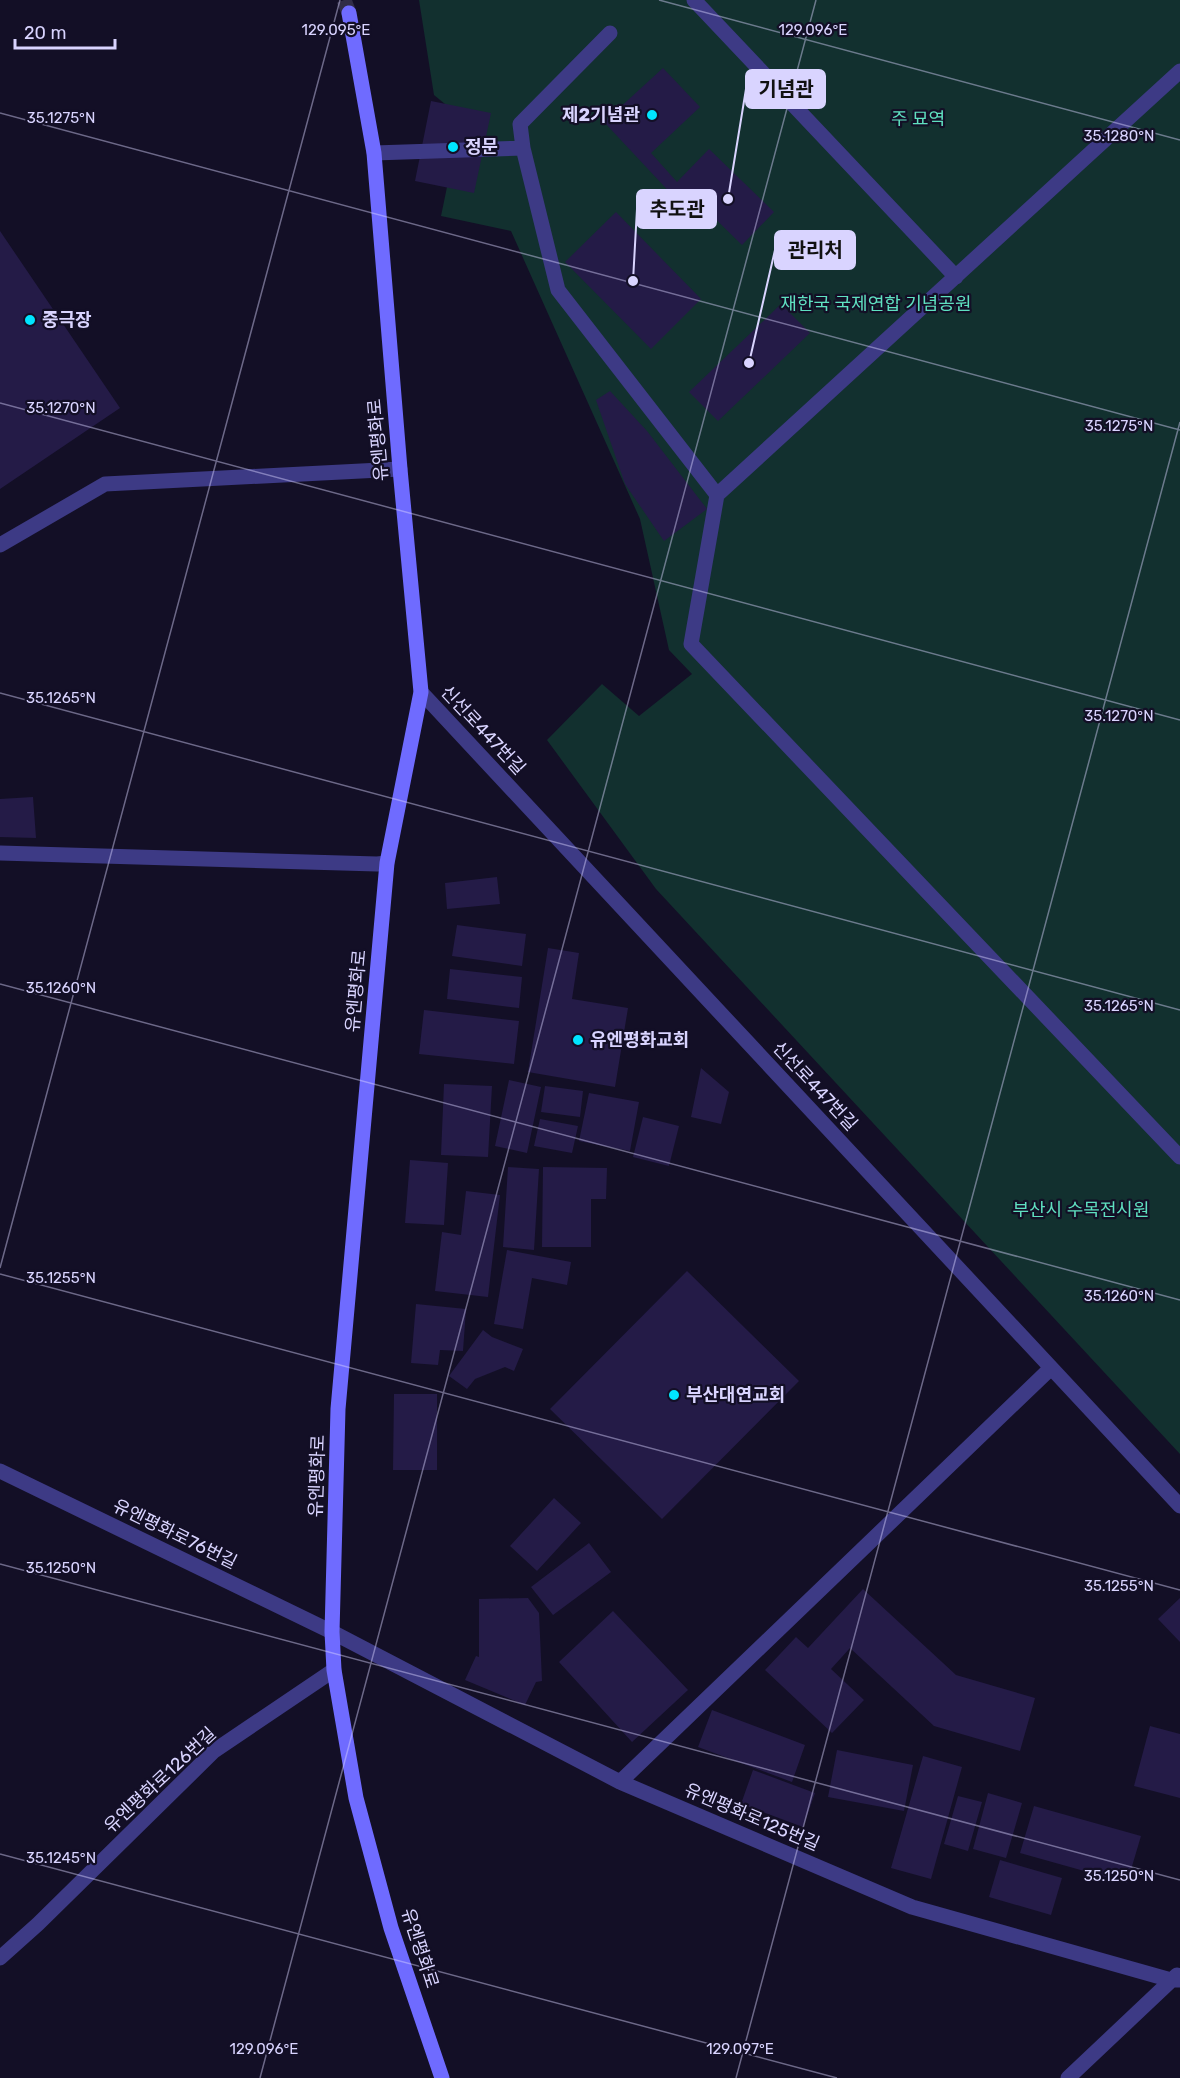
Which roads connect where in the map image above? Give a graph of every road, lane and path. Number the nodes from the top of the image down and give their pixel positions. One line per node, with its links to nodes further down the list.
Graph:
1 (694, 0): 7 (street)
2 (349, 13): 6 (main road, 유엔평화로)
3 (610, 33): 5 (street)
4 (1180, 71): 7 (street)
5 (523, 148): 6 (street); 9 (street)
6 (374, 153): 8 (main road, 유엔평화로)
7 (956, 277): 9 (street)
8 (400, 469): 10 (street); 11 (main road, 유엔평화로)
9 (717, 495): 14 (street)
10 (0, 544)
11 (421, 692): 13 (main road, 유엔평화로); 15 (street, 신선로447번길)
12 (0, 853): 13 (street)
13 (387, 863): 18 (main road, 유엔평화로)
14 (1180, 1157)
15 (1051, 1368): 17 (street, 신선로447번길); 20 (street)
16 (0, 1471): 18 (street, 유엔평화로76번길)
17 (1180, 1506)
18 (333, 1632): 19 (main road, 유엔평화로); 20 (street, 유엔평화로125번길)
19 (334, 1670): 21 (street, 유엔평화로126번길); 23 (main road, 유엔평화로)
20 (620, 1782): 22 (street, 유엔평화로125번길)
21 (0, 1958)
22 (1177, 1977): 24 (street)
23 (442, 2078)
24 (1068, 2078)

